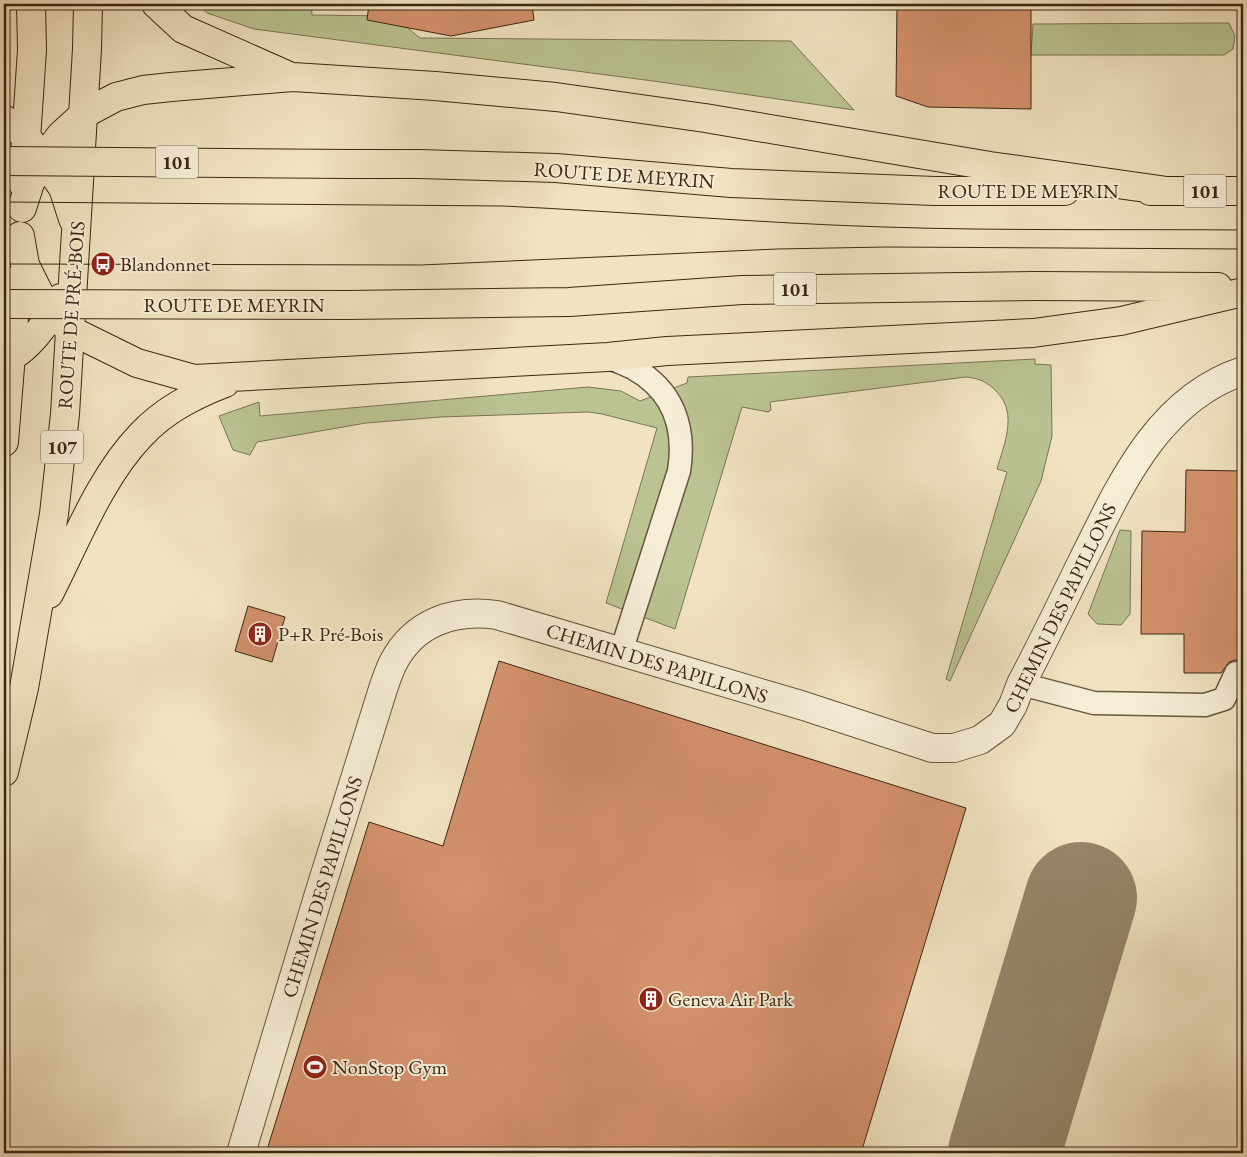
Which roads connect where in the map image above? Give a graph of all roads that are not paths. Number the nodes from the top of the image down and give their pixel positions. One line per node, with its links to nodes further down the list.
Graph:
1 (31, 4): 7 (main road)
2 (88, 4): 5 (main road, ROUTE DE PRÉ-BOIS / 107)
3 (156, 4): 4 (main road)
4 (293, 78): 5 (main road); 10 (main road)
5 (84, 114): 8 (main road); 14 (main road, ROUTE DE PRÉ-BOIS / 107)
6 (4, 119): 7 (main road)
7 (26, 136): 8 (main road); 12 (main road)
8 (43, 159): 12 (main road); 14 (main road)
9 (4, 161): 10 (main road, ROUTE DE MEYRIN / 101, bridge)
10 (1167, 191): 11 (main road, ROUTE DE MEYRIN / 101)
11 (1243, 191)
12 (22, 208): 13 (main road)
13 (20, 236): 18 (main road); 20 (main road)
14 (75, 250): 18 (main road, ROUTE DE PRÉ-BOIS / 107)
15 (1243, 287): 17 (main road, ROUTE DE MEYRIN / 101, bridge)
16 (1243, 292): 19 (main road)
17 (4, 304)
18 (62, 322): 20 (main road); 22 (main road); 24 (main road, ROUTE DE PRÉ-BOIS / 107)
19 (608, 357): 22 (main road); 25 (lane)
20 (8, 359): 23 (main road)
21 (1243, 371): 27 (street, CHEMIN DES PAPILLONS)
22 (238, 378): 24 (main road)
23 (4, 442)
24 (37, 618): 28 (main road, ROUTE DE PRÉ-BOIS / 107)
25 (621, 652): 27 (street, CHEMIN DES PAPILLONS); 29 (street, CHEMIN DES PAPILLONS)
26 (1236, 673): 27 (lane)
27 (1021, 684)
28 (4, 772)
29 (241, 1153)

